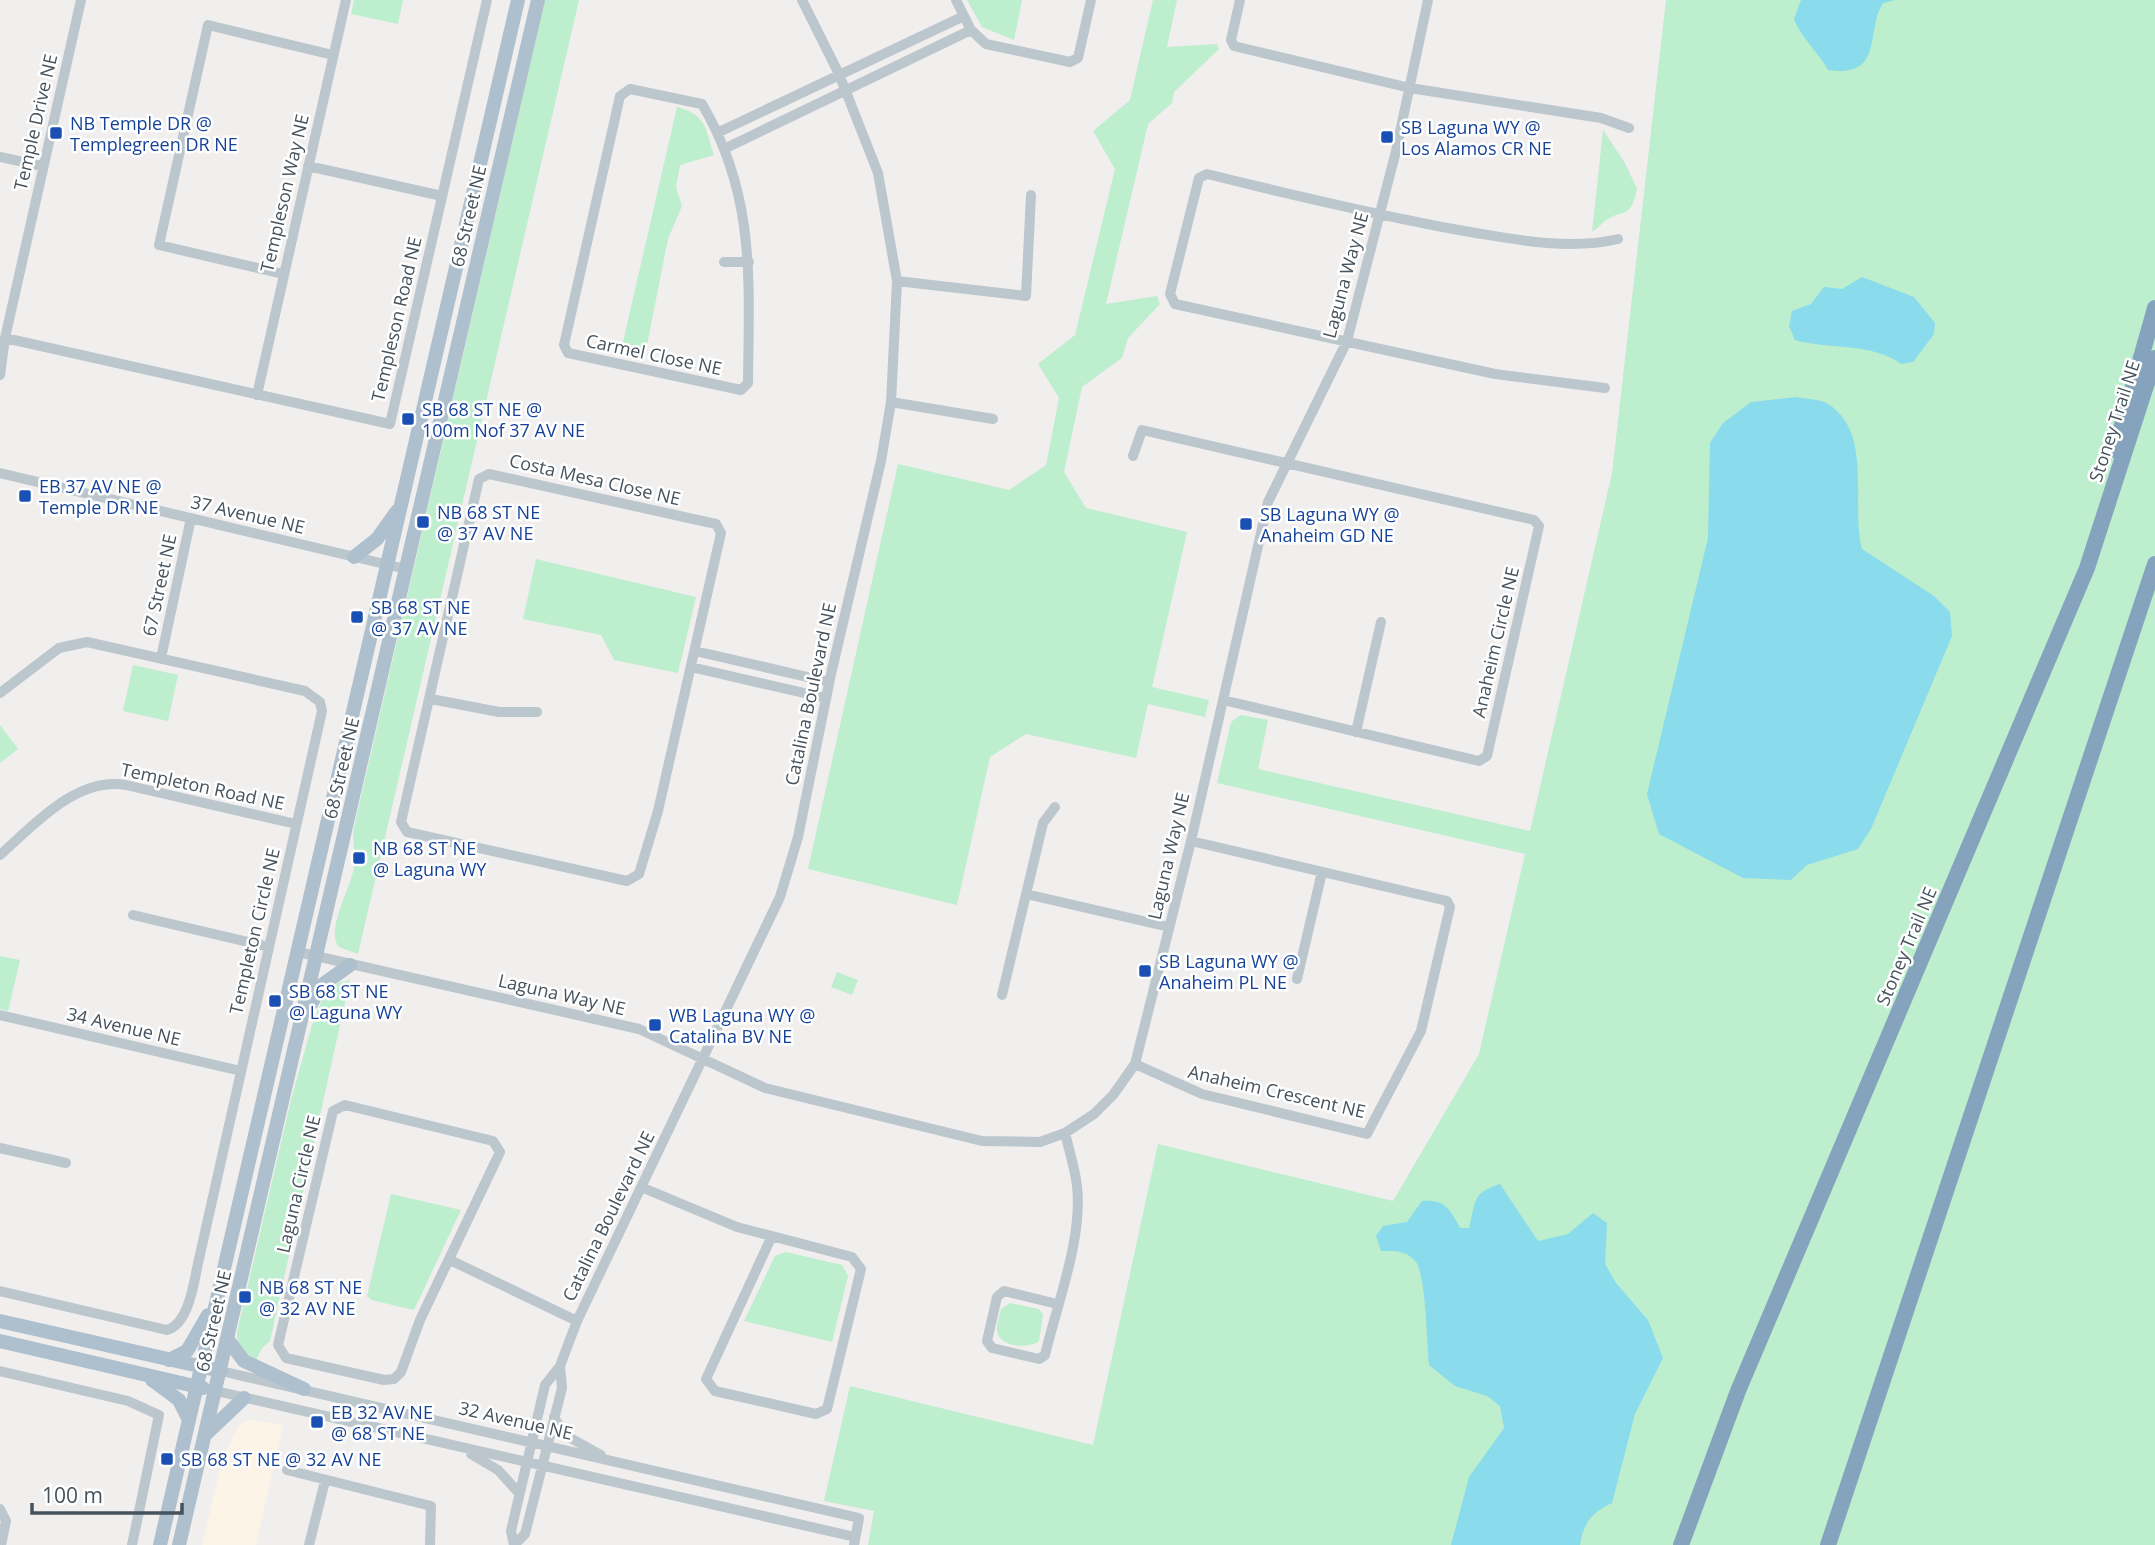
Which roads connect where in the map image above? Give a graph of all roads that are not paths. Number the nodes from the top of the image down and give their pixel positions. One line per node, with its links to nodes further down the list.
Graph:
1 (81, 0): 21 (street, Temple Drive NE)
2 (346, 0): 13 (street, Templeson Way NE)
3 (487, 0): 24 (street, Templeson Road NE)
4 (518, 0): 43 (main road, 68 Street NE)
5 (538, 0): 49 (main road, 68 Street NE)
6 (802, 0): 14 (street, Catalina Boulevard NE)
7 (956, 0): 11 (street)
8 (1091, 0): 12 (street)
9 (1240, 0): 16 (street)
10 (1428, 0): 16 (street, Laguna Way NE)
11 (964, 16): 12 (street); 14 (street)
12 (971, 30): 15 (street)
13 (334, 55): 22 (street, Templeson Way NE); 29 (street)
14 (839, 74): 15 (street, Catalina Boulevard NE); 18 (street)
15 (845, 88): 19 (street); 30 (street, Catalina Boulevard NE)
16 (1410, 88): 17 (street); 25 (street, Laguna Way NE)
17 (1629, 128)
18 (719, 132): 19 (street, Carmel Close NE); 28 (street, Carmel Close NE)
19 (726, 148): 28 (street, Carmel Close NE)
20 (0, 157): 21 (street)
21 (42, 166): 32 (street, Temple Drive NE)
22 (308, 166): 24 (street); 29 (street, Templeson Way NE)
23 (1031, 195): 30 (street)
24 (442, 196): 37 (street, Templeson Road NE)
25 (1379, 216): 26 (street); 33 (street, Laguna Way NE); 33 (street)
26 (1618, 239)
27 (724, 262): 28 (street)
28 (749, 262)
29 (283, 274): 37 (street, Templeson Way NE)
30 (897, 281): 38 (street, Catalina Boulevard NE)
31 (2155, 308): 48 (highway)
32 (5, 338): 35 (street, Temple Drive NE); 37 (street, Templeson Road NE)
33 (1347, 341): 36 (street); 41 (street, Laguna Way NE)
34 (2155, 358): 48 (highway, Stoney Trail NE)
35 (0, 375)
36 (1605, 388)
37 (257, 395)
38 (891, 402): 39 (street); 54 (street, Catalina Boulevard NE)
39 (993, 419)
40 (1133, 456): 41 (street)
41 (1288, 461): 58 (street, Laguna Way NE); 60 (street, Anaheim Circle NE)
42 (0, 473): 44 (street, 37 Avenue NE)
43 (402, 504): 45 (main road); 47 (main road, 68 Street NE)
44 (191, 518): 45 (street, 37 Avenue NE); 52 (street, 67 Street NE)
45 (354, 557): 47 (street, 37 Avenue NE)
46 (2155, 564): 125 (highway)
47 (387, 565): 49 (street, 37 Avenue NE); 70 (main road, 68 Street NE)
48 (2087, 568): 124 (highway, Stoney Trail NE)
49 (406, 569): 71 (main road, 68 Street NE)
50 (1381, 622): 60 (street)
51 (695, 651): 53 (street, Costa Mesa Close NE); 54 (street); 57 (street, Costa Mesa Close NE)
52 (160, 659): 55 (street, Templeton Circle NE); 62 (street, Templeton Circle NE)
53 (691, 667): 56 (street); 57 (street, Costa Mesa Close NE)
54 (829, 682): 56 (street, Catalina Boulevard NE)
55 (0, 693)
56 (826, 698): 77 (street, Catalina Boulevard NE)
57 (430, 699): 59 (street)
58 (1223, 700): 60 (street, Anaheim Circle NE); 63 (street, Laguna Way NE)
59 (537, 712)
60 (1356, 732)
61 (1055, 807): 66 (street)
62 (296, 824): 64 (street, Templeton Road NE); 69 (street, Templeton Circle NE)
63 (1191, 841): 65 (street, Anaheim Crescent NE); 68 (street, Laguna Way NE)
64 (0, 855)
65 (1322, 872): 73 (street); 78 (street, Anaheim Crescent NE)
66 (1026, 894): 68 (street); 74 (street)
67 (133, 915): 69 (street)
68 (1169, 927): 78 (street, Laguna Way NE)
69 (269, 947): 79 (street, Templeton Circle NE)
70 (298, 952): 71 (street, Laguna Way NE); 87 (main road, 68 Street NE)
71 (317, 957): 72 (street, Laguna Way NE); 76 (main road, 68 Street NE)
72 (350, 965): 76 (main road); 77 (street, Laguna Way NE)
73 (1297, 979)
74 (1002, 995)
75 (0, 1015): 79 (street, 34 Avenue NE)
76 (304, 1017): 91 (main road, 68 Street NE)
77 (703, 1060): 80 (street, Laguna Way NE); 83 (street, Catalina Boulevard NE)
78 (1135, 1064): 80 (street, Laguna Way NE)
79 (241, 1071): 86 (street, Templeton Circle NE)
80 (1065, 1133): 88 (street)
81 (0, 1148): 82 (street)
82 (66, 1163)
83 (641, 1187): 84 (street); 90 (street, Catalina Boulevard NE)
84 (771, 1238): 84 (street)
85 (450, 1260): 85 (street, Laguna Circle NE); 90 (street)
86 (0, 1291)
87 (217, 1298): 93 (main road); 94 (main road, 68 Street NE)
88 (1057, 1304): 88 (street)
89 (0, 1321): 93 (main road, 32 Avenue NE)
90 (577, 1321): 95 (street, Catalina Boulevard NE)
91 (228, 1340): 97 (main road, 68 Street NE); 100 (main road)
92 (0, 1341): 98 (main road)
93 (169, 1360): 94 (main road, 32 Avenue NE)
94 (201, 1366): 97 (main road, 32 Avenue NE); 99 (main road, 68 Street NE)
95 (560, 1366): 103 (street, Catalina Boulevard NE); 106 (street, Catalina Boulevard NE)
96 (0, 1371): 118 (street)
97 (221, 1371): 100 (street, 32 Avenue NE); 101 (main road, 68 Street NE)
98 (139, 1373): 99 (main road); 104 (main road)
99 (197, 1386): 101 (main road); 104 (main road, 68 Street NE)
100 (304, 1389): 106 (street, 32 Avenue NE)
101 (216, 1391): 102 (street); 105 (main road, 68 Street NE)
102 (244, 1398): 105 (main road); 107 (street)
103 (554, 1417): 108 (street, Catalina Boulevard NE); 110 (street)
104 (189, 1420): 119 (main road, 68 Street NE)
105 (204, 1436): 120 (main road, 68 Street NE)
106 (529, 1443): 108 (street, 32 Avenue NE); 109 (street, Catalina Boulevard NE)
107 (445, 1444): 109 (street); 114 (street)
108 (546, 1447): 110 (street, 32 Avenue NE); 111 (street, Catalina Boulevard NE)
109 (525, 1462): 111 (street); 114 (street, Catalina Boulevard NE)
110 (619, 1464): 116 (street, 32 Avenue NE)
111 (542, 1467): 116 (street); 123 (street, Catalina Boulevard NE)
112 (287, 1470): 113 (street)
113 (325, 1481): 121 (street); 122 (street)
114 (518, 1492): 123 (street, Catalina Boulevard NE)
115 (0, 1509): 117 (street)
116 (855, 1541)
117 (1, 1545)
118 (132, 1545)
119 (160, 1545)
120 (179, 1545)
121 (309, 1545)
122 (430, 1545)
123 (514, 1545)
124 (1681, 1545)
125 (1828, 1545)

